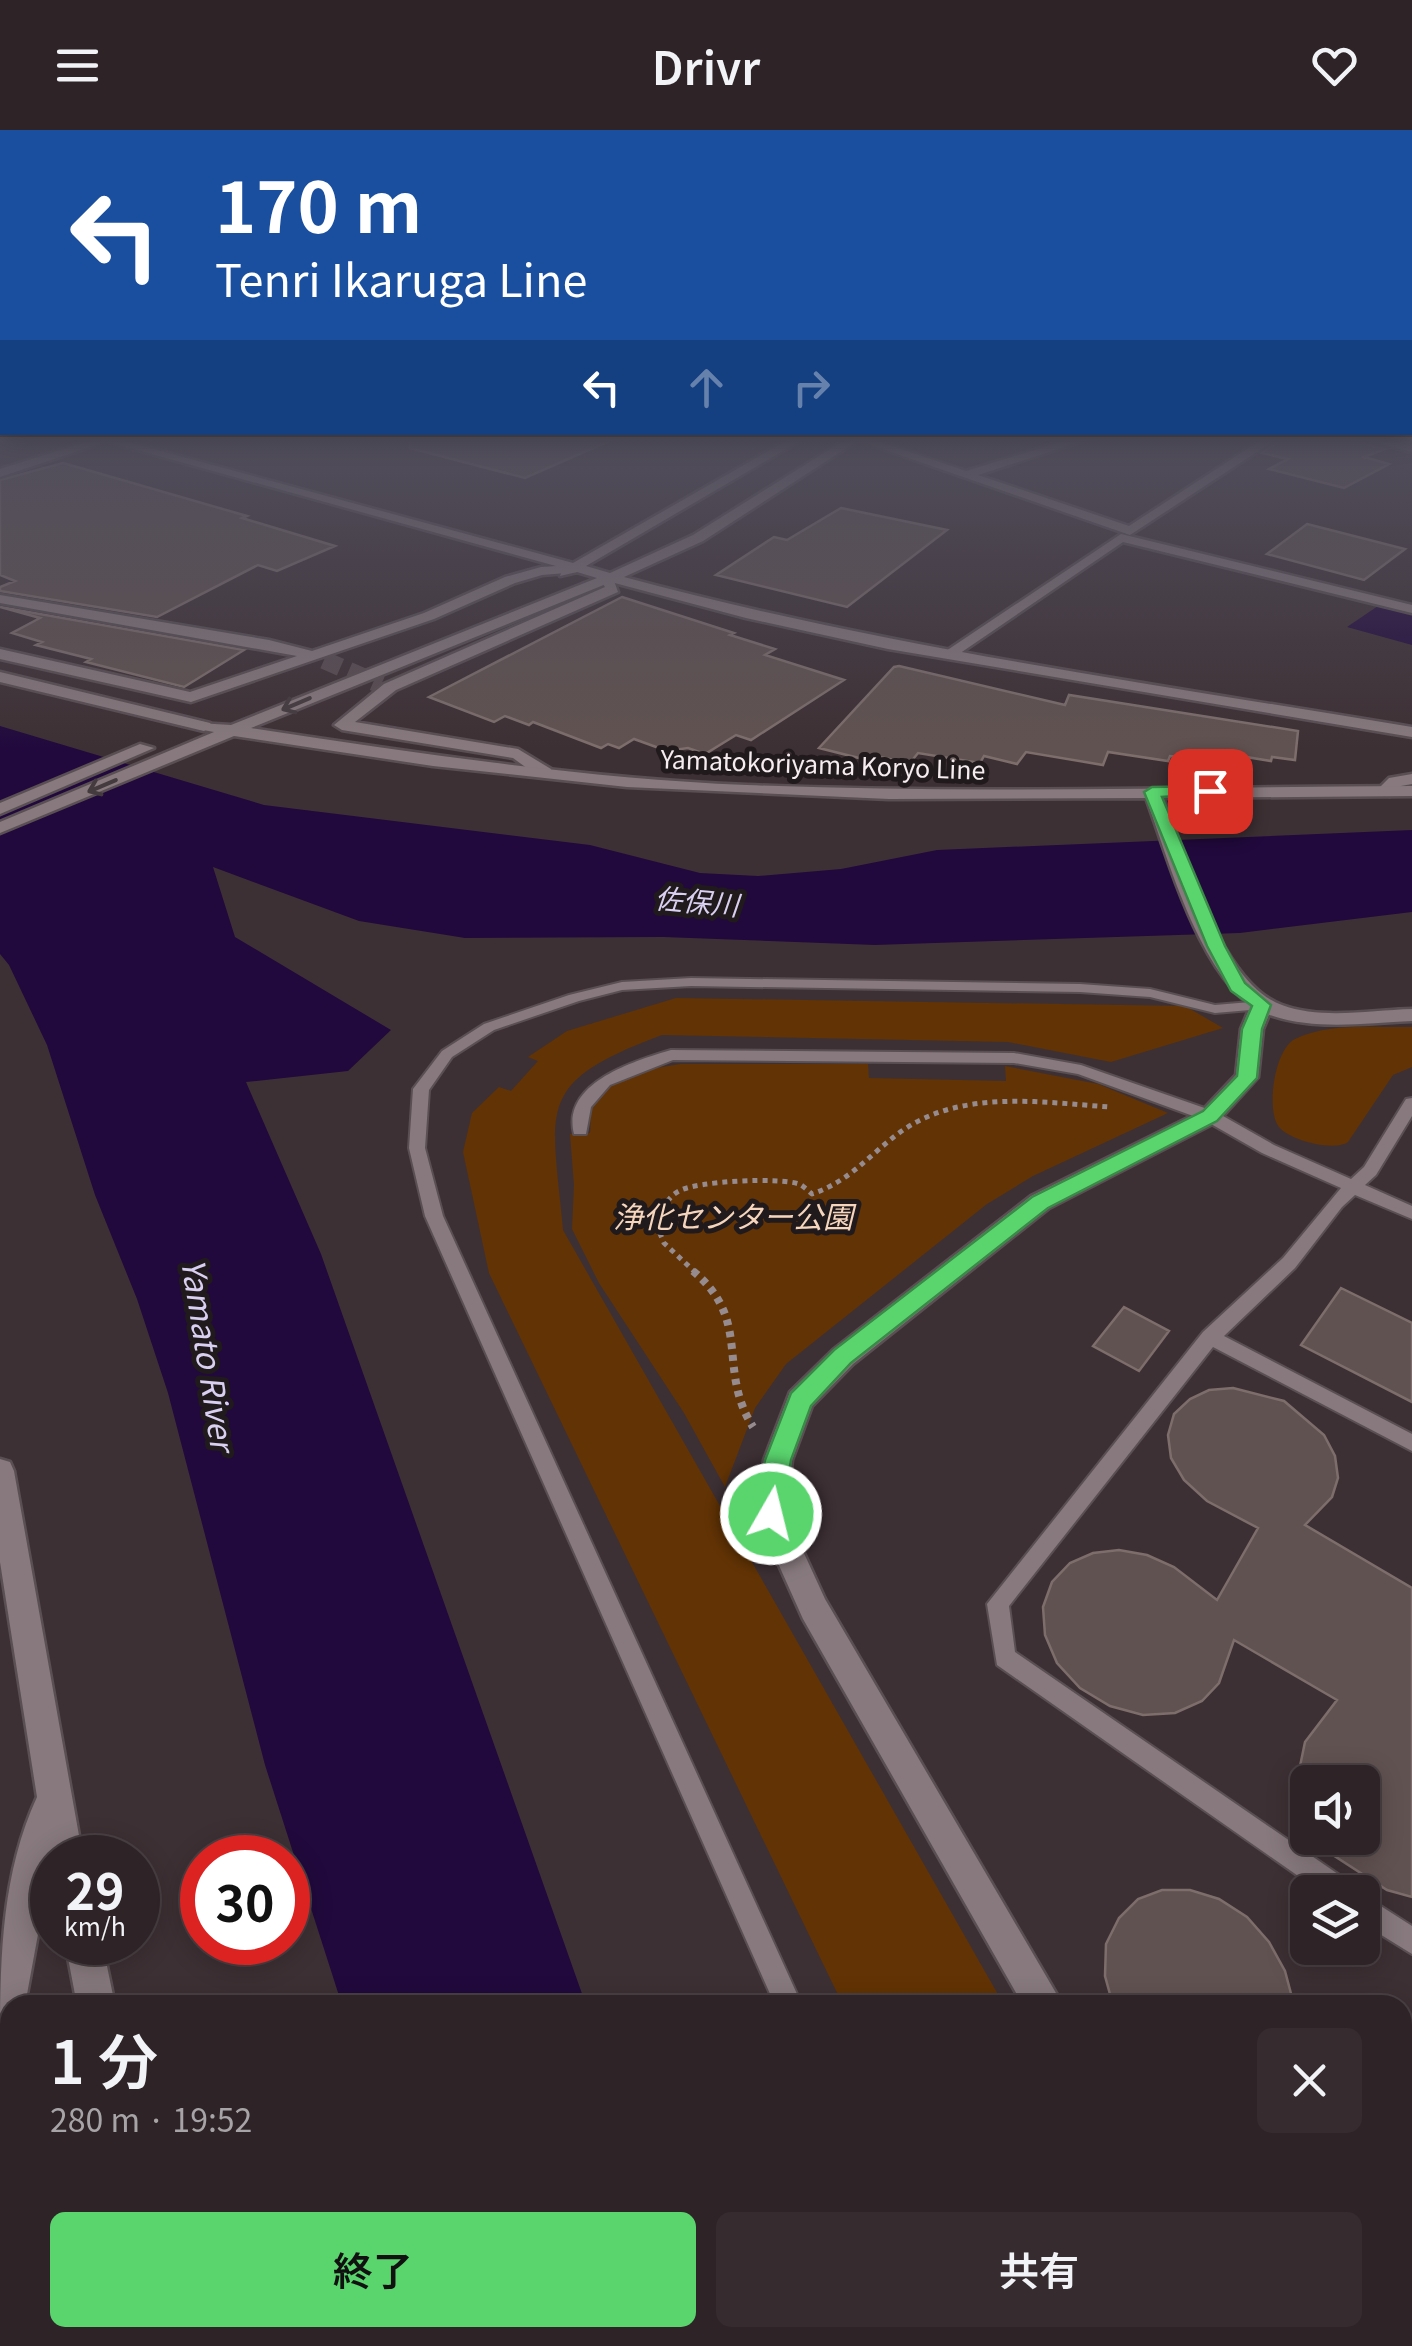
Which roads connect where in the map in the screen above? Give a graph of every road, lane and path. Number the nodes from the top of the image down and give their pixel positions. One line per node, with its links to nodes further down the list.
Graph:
1 (475, 541): 6 (street)
2 (621, 541): 6 (street, Yamatokoriyama Koryo Line)
3 (690, 541): 7 (street, Yamatokoriyama Koryo Line)
4 (1115, 541): 11 (street)
5 (1134, 541): 9 (street)
6 (573, 569): 7 (street); 12 (street); 14 (street, Yamatokoriyama Koryo Line)
7 (606, 578): 11 (street); 15 (street, Yamatokoriyama Koryo Line, one-way to 15); 17 (street)
8 (0, 598): 12 (street)
9 (1412, 609)
10 (0, 654): 12 (street)
11 (948, 655): 16 (street)
12 (318, 657)
13 (0, 677): 14 (street)
14 (204, 726): 15 (street, Yamatokoriyama Koryo Line); 22 (street, Yamatokoriyama Koryo Line)
15 (236, 729): 17 (street, Yamatokoriyama Koryo Line); 23 (street, Yamatokoriyama Koryo Line, one-way to 23)
16 (1412, 732)
17 (545, 773): 20 (street, Yamatokoriyama Koryo Line)
18 (1412, 779): 21 (street)
19 (1412, 791): 21 (street, Yamatokoriyama Koryo Line)
20 (1152, 792): 21 (street, Yamatokoriyama Koryo Line); 24 (street)
21 (1384, 792)
22 (0, 808)
23 (0, 828)
24 (1262, 1005): 25 (street); 28 (street); 44 (lane)
25 (1412, 1015)
26 (1412, 1104): 30 (lane)
27 (1124, 1108): 33 (path)
28 (1210, 1116): 29 (lane); 30 (lane); 45 (street)
29 (580, 1130)
30 (1353, 1186): 31 (lane); 32 (lane)
31 (1412, 1213)
32 (1210, 1337): 34 (lane); 38 (lane)
33 (753, 1427)
34 (1412, 1443)
35 (0, 1471): 36 (street)
36 (54, 1800): 37 (street); 42 (street)
37 (61, 1835)
38 (1317, 1875)
39 (1380, 1919): 40 (lane)
40 (1412, 1941)
41 (88, 1965): 43 (street)
42 (7, 1995)
43 (94, 1995)
44 (785, 1995)
45 (1038, 1995)

